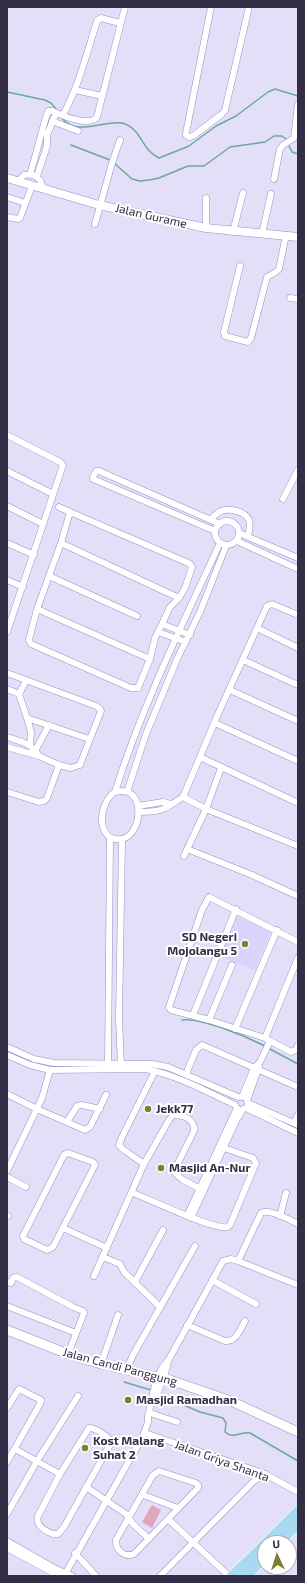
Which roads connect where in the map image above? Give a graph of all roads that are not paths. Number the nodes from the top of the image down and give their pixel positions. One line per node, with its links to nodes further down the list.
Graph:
1 (125, 7): 4 (street)
2 (211, 7): 3 (street)
3 (249, 7)
4 (120, 23): 5 (street); 6 (street)
5 (75, 90): 6 (street); 9 (street)
6 (102, 96): 9 (street)
7 (298, 104): 17 (street)
8 (56, 113): 9 (street); 10 (street); 12 (street)
9 (63, 115)
10 (52, 121): 11 (street); 12 (street)
11 (78, 131)
12 (43, 139): 14 (street); 15 (street)
13 (120, 140): 26 (street)
14 (30, 174): 15 (street); 18 (street)
15 (36, 176): 20 (street)
16 (7, 178): 18 (street, Jalan Gurame)
17 (274, 179)
18 (18, 181): 19 (street, Jalan Gurame)
19 (32, 186): 20 (street, Jalan Gurame); 25 (street)
20 (42, 189): 26 (street, Jalan Gurame)
21 (243, 193): 30 (street)
22 (271, 194): 31 (street)
23 (7, 197): 25 (street)
24 (206, 198): 29 (street)
25 (25, 203): 27 (street)
26 (99, 205): 28 (street); 29 (street, Jalan Gurame)
27 (7, 217)
28 (95, 224)
29 (206, 228): 30 (street, Jalan Gurame)
30 (233, 232): 31 (street, Jalan Gurame)
31 (262, 234): 32 (street, Jalan Gurame)
32 (286, 235): 33 (street, Jalan Gurame); 34 (street)
33 (298, 237)
34 (240, 266)
35 (290, 298): 36 (street)
36 (298, 299)
37 (7, 435): 40 (street)
38 (298, 470): 41 (street)
39 (7, 471): 40 (street)
40 (53, 494): 46 (street)
41 (283, 499)
42 (7, 506): 46 (street)
43 (59, 507): 44 (street)
44 (70, 512): 53 (street); 61 (street)
45 (211, 519): 47 (street); 48 (street); 50 (street)
46 (43, 524): 55 (street)
47 (220, 524): 48 (street); 49 (street)
48 (215, 531): 54 (street)
49 (239, 533): 50 (street); 51 (street)
50 (248, 536): 56 (street)
51 (236, 541): 54 (street); 57 (street)
52 (7, 542): 55 (street)
53 (61, 543): 58 (street); 61 (street)
54 (223, 544): 68 (street); 71 (street)
55 (34, 555): 60 (street)
56 (298, 558)
57 (298, 569)
58 (49, 576): 62 (street); 65 (street)
59 (7, 580): 60 (street)
60 (23, 587): 64 (street)
61 (179, 598): 66 (street)
62 (37, 609): 75 (street); 75 (street)
63 (298, 615): 67 (street)
64 (10, 616): 69 (street)
65 (137, 616)
66 (162, 624): 68 (street); 70 (street)
67 (257, 628): 74 (street); 76 (street)
68 (180, 631): 71 (street); 72 (street)
69 (7, 632)
70 (158, 632): 72 (street); 75 (street)
71 (190, 635): 73 (street)
72 (176, 638): 73 (street); 96 (street)
73 (186, 642): 97 (street)
74 (298, 648)
75 (150, 659)
76 (243, 660): 79 (street); 81 (street)
77 (7, 673): 78 (street)
78 (26, 681): 82 (street); 88 (street)
79 (298, 685)
80 (7, 689): 82 (street)
81 (230, 690): 84 (street); 85 (street)
82 (19, 694): 83 (street)
83 (27, 718): 86 (street); 90 (street)
84 (298, 721)
85 (215, 723): 91 (street); 92 (street)
86 (49, 724): 88 (street); 90 (street)
87 (7, 737): 90 (street)
88 (89, 739): 93 (street)
89 (7, 747): 90 (street)
90 (34, 752): 93 (street)
91 (200, 757): 94 (street); 98 (street)
92 (298, 762)
93 (59, 765): 95 (street)
94 (221, 768): 99 (street); 101 (street)
95 (7, 792)
96 (115, 792): 97 (street); 102 (street)
97 (127, 792): 100 (street)
98 (183, 798): 100 (street); 101 (street)
99 (298, 803)
100 (138, 809): 103 (street)
101 (206, 809): 104 (street); 105 (street)
102 (110, 838): 103 (street); 114 (street)
103 (122, 840): 115 (street)
104 (298, 846)
105 (187, 849): 106 (street); 107 (street)
106 (184, 856)
107 (298, 896)
108 (236, 910): 109 (street); 113 (street); 113 (street)
109 (277, 930): 110 (street); 117 (street)
110 (298, 942)
111 (298, 958): 118 (street)
112 (232, 965): 116 (street)
113 (193, 1015): 116 (street)
114 (109, 1017): 115 (street); 122 (street)
115 (119, 1018): 123 (street)
116 (209, 1020): 117 (street)
117 (235, 1029): 118 (street)
118 (268, 1041): 119 (street); 124 (street)
119 (298, 1045)
120 (7, 1047): 122 (street)
121 (7, 1055): 125 (street)
122 (108, 1066): 123 (street); 125 (street)
123 (121, 1066): 126 (street); 127 (street)
124 (257, 1069): 127 (street); 128 (street); 131 (street)
125 (50, 1070): 132 (street)
126 (155, 1071): 131 (street); 139 (street)
127 (186, 1074): 131 (street)
128 (298, 1088)
129 (7, 1094): 132 (street)
130 (106, 1095): 133 (street)
131 (242, 1103): 136 (street); 137 (street); 138 (street); 140 (street)
132 (36, 1109): 135 (street); 141 (street)
133 (100, 1109): 135 (street); 135 (street)
134 (298, 1115): 136 (street)
135 (67, 1122)
136 (296, 1124)
137 (298, 1133)
138 (224, 1148): 140 (street); 147 (street)
139 (144, 1164): 144 (street); 145 (street)
140 (212, 1168): 144 (street)
141 (7, 1171)
142 (7, 1176): 143 (street)
143 (26, 1188)
144 (202, 1190): 147 (street)
145 (133, 1192): 147 (street); 153 (street)
146 (286, 1193): 148 (street)
147 (189, 1216)
148 (280, 1216): 149 (street); 155 (street)
149 (298, 1224)
150 (63, 1228): 150 (street); 153 (street)
151 (163, 1230): 159 (street)
152 (195, 1246): 163 (street)
153 (107, 1248): 154 (street)
154 (103, 1257): 156 (street); 159 (street)
155 (238, 1261): 157 (street); 160 (street)
156 (94, 1276)
157 (212, 1280): 161 (street); 166 (street)
158 (7, 1282): 168 (street)
159 (135, 1282): 163 (street)
160 (298, 1285)
161 (256, 1304)
162 (7, 1306): 168 (street)
163 (160, 1307): 171 (street)
164 (118, 1315): 170 (street)
165 (245, 1320): 166 (street)
166 (187, 1325): 172 (street)
167 (7, 1330): 169 (main road, Jalan Candi Panggung)
168 (76, 1333): 169 (street)
169 (68, 1354): 170 (main road, Jalan Candi Panggung)
170 (101, 1364): 171 (main road, Jalan Candi Panggung)
171 (127, 1369): 172 (main road, Jalan Candi Panggung)
172 (160, 1377): 173 (street); 179 (main road, Jalan Candi Panggung)
173 (156, 1392): 176 (street); 177 (street)
174 (78, 1396): 182 (street)
175 (7, 1408): 181 (street)
176 (153, 1414): 177 (street); 178 (street)
177 (148, 1422): 180 (street)
178 (178, 1422)
179 (298, 1432)
180 (144, 1433): 184 (street, Jalan Griya Shanta); 191 (street)
181 (15, 1449): 182 (street); 183 (street)
182 (37, 1461): 185 (street); 194 (street)
183 (7, 1462)
184 (254, 1470): 186 (street, Jalan Griya Shanta); 187 (street)
185 (60, 1474): 188 (street); 188 (street)
186 (265, 1474): 187 (street); 189 (street, Jalan Griya Shanta)
187 (254, 1481): 202 (street)
188 (86, 1487): 191 (street)
189 (298, 1492)
190 (143, 1494): 192 (street); 192 (street); 195 (street)
191 (105, 1501): 195 (street); 204 (street)
192 (178, 1508): 196 (street)
193 (298, 1511): 198 (main road)
194 (7, 1514)
195 (129, 1518): 200 (street); 200 (street)
196 (168, 1519): 200 (street); 202 (street)
197 (298, 1524): 199 (main road)
198 (277, 1535)
199 (282, 1535)
200 (149, 1539)
201 (7, 1541): 203 (street)
202 (193, 1542): 210 (street); 211 (street)
203 (12, 1548): 207 (street)
204 (75, 1553): 207 (street); 209 (street)
205 (257, 1554): 212 (main road)
206 (257, 1565): 213 (main road)
207 (58, 1574): 208 (street)
208 (72, 1576)
209 (96, 1576)
210 (160, 1576)
211 (228, 1576)
212 (232, 1576)
213 (246, 1576)

